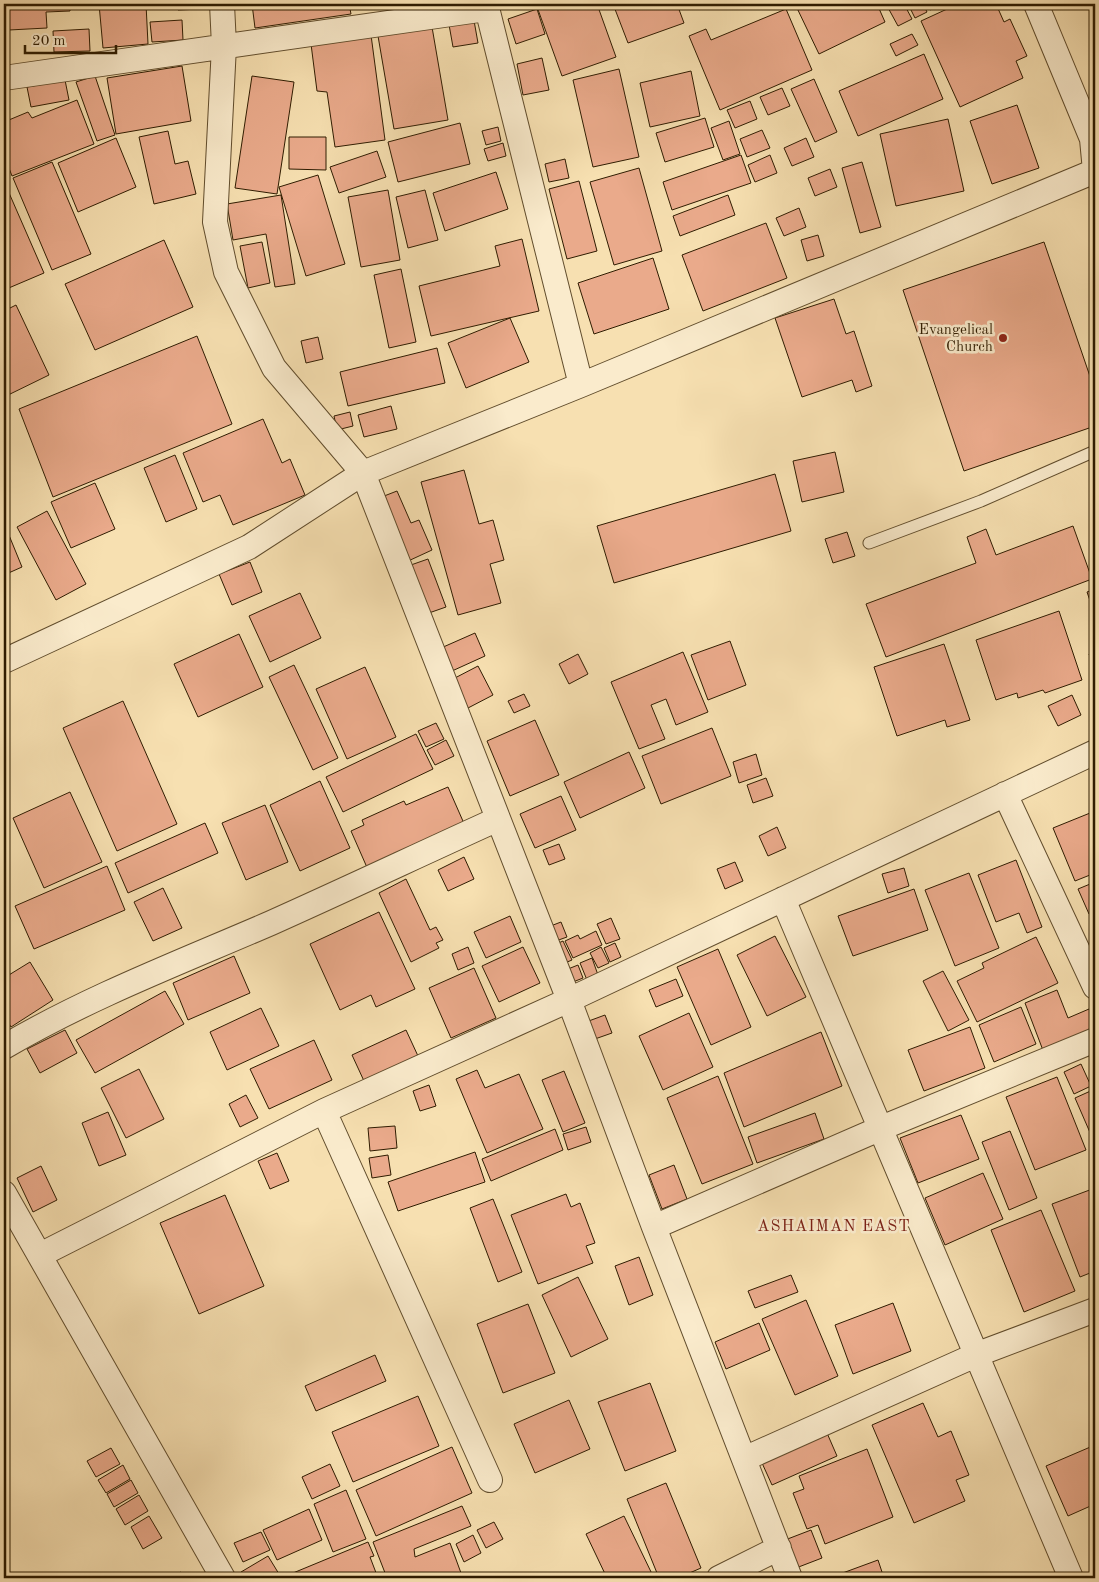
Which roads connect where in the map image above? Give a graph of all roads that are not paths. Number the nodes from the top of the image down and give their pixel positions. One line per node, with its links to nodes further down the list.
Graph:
1 (222, 4): 4 (street)
2 (1036, 4): 6 (street)
3 (486, 6): 4 (street); 7 (street)
4 (224, 46): 5 (street); 9 (street)
5 (4, 78)
6 (1094, 138): 7 (street)
7 (581, 385): 9 (street)
8 (1095, 451): 10 (lane)
9 (363, 473): 11 (street); 14 (street)
10 (870, 543)
11 (4, 661)
12 (1095, 752): 13 (street)
13 (1005, 794): 15 (street); 16 (street)
14 (498, 819): 17 (street); 19 (street)
15 (783, 899): 17 (street); 21 (street)
16 (1095, 987)
17 (569, 1000): 20 (street); 23 (street)
18 (1095, 1040): 21 (street)
19 (4, 1047)
20 (324, 1111): 24 (street); 28 (street)
21 (879, 1129): 23 (street); 26 (street)
22 (4, 1193): 24 (street)
23 (654, 1227): 27 (street)
24 (40, 1255): 30 (street)
25 (1095, 1310): 26 (street)
26 (978, 1354): 27 (street); 33 (street)
27 (744, 1459): 29 (street)
28 (490, 1480)
29 (780, 1548): 31 (street); 32 (street)
30 (223, 1578)
31 (720, 1578)
32 (790, 1578)
33 (1070, 1578)

